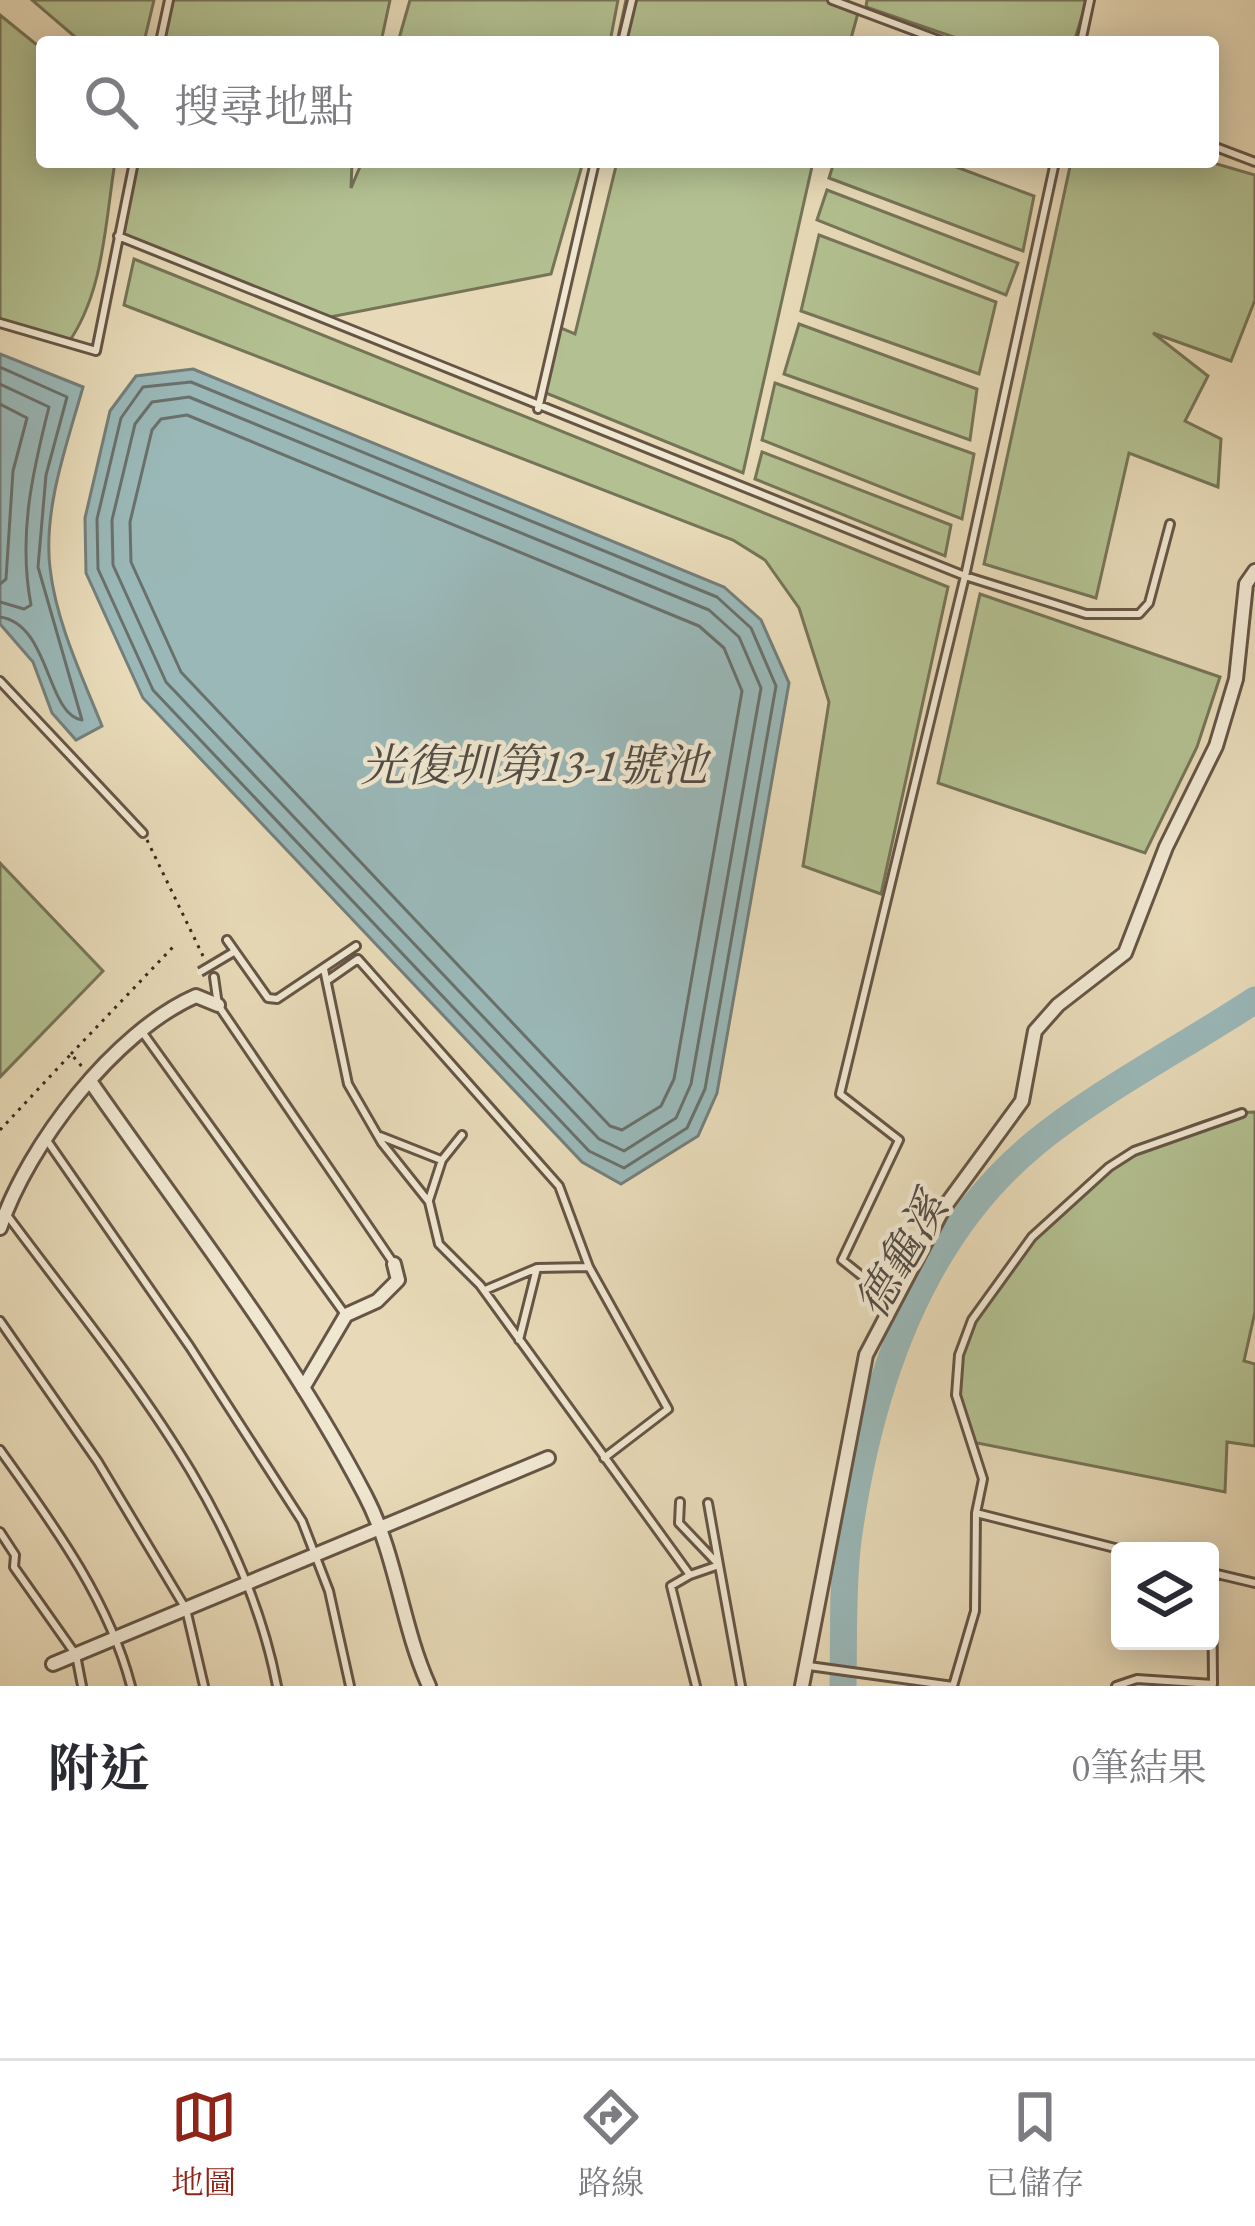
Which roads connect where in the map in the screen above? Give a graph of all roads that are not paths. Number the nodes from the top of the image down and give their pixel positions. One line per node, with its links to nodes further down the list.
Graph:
1 (169, 0): 5 (lane)
2 (632, 0): 6 (lane)
3 (832, 0): 7 (lane)
4 (1090, 0): 8 (lane)
5 (161, 36)
6 (623, 36)
7 (928, 36)
8 (1082, 36)
9 (1219, 148): 10 (lane)
10 (1255, 162)
11 (133, 168): 14 (lane)
12 (594, 168): 16 (lane)
13 (1054, 168): 19 (lane)
14 (118, 236): 15 (lane); 16 (lane)
15 (0, 323)
16 (538, 409): 19 (lane)
17 (1170, 524): 19 (lane)
18 (1255, 571): 44 (street)
19 (965, 576): 44 (lane)
20 (0, 681): 21 (lane)
21 (143, 833)
22 (227, 940): 24 (lane)
23 (356, 946): 25 (lane)
24 (232, 953): 25 (lane); 26 (lane, bridge)
25 (324, 969): 28 (lane)
26 (200, 972)
27 (214, 977): 29 (lane)
28 (327, 982): 33 (lane); 41 (lane)
29 (218, 1006): 30 (street); 40 (lane)
30 (143, 1033): 31 (street); 45 (lane)
31 (90, 1081): 35 (street); 48 (street)
32 (1242, 1113): 54 (lane)
33 (377, 1134): 36 (lane); 37 (lane)
34 (462, 1135): 36 (lane)
35 (43, 1136): 38 (street); 58 (lane)
36 (442, 1160): 37 (lane)
37 (429, 1202): 43 (lane)
38 (5, 1213): 39 (street); 63 (lane)
39 (0, 1228)
40 (394, 1264): 45 (street)
41 (589, 1267): 42 (lane); 51 (lane)
42 (537, 1268): 43 (lane); 47 (lane)
43 (484, 1291): 47 (lane)
44 (892, 1300): 69 (street)
45 (346, 1315): 48 (street)
46 (0, 1322): 64 (lane)
47 (519, 1340): 51 (lane)
48 (302, 1388): 55 (street)
49 (0, 1450): 65 (lane)
50 (548, 1458): 55 (street)
51 (604, 1458): 61 (lane)
52 (680, 1502): 59 (lane)
53 (707, 1503): 59 (lane)
54 (976, 1513): 57 (lane); 70 (lane)
55 (380, 1528): 58 (street); 76 (street)
56 (0, 1532): 67 (lane)
57 (1111, 1547)
58 (314, 1556): 63 (street); 75 (lane)
59 (719, 1565): 61 (lane); 78 (lane)
60 (1219, 1574): 62 (lane)
61 (690, 1575): 77 (lane)
62 (1255, 1583)
63 (247, 1584): 64 (street); 74 (lane)
64 (186, 1609): 65 (street); 73 (lane)
65 (118, 1637): 67 (street); 72 (lane)
66 (1212, 1650): 80 (lane)
67 (76, 1655): 68 (street); 71 (lane)
68 (53, 1664)
69 (807, 1666): 70 (lane); 79 (street)
70 (924, 1684)
71 (82, 1686)
72 (131, 1686)
73 (204, 1686)
74 (277, 1686)
75 (350, 1686)
76 (429, 1686)
77 (696, 1686)
78 (741, 1686)
79 (802, 1686)
80 (1116, 1686)

